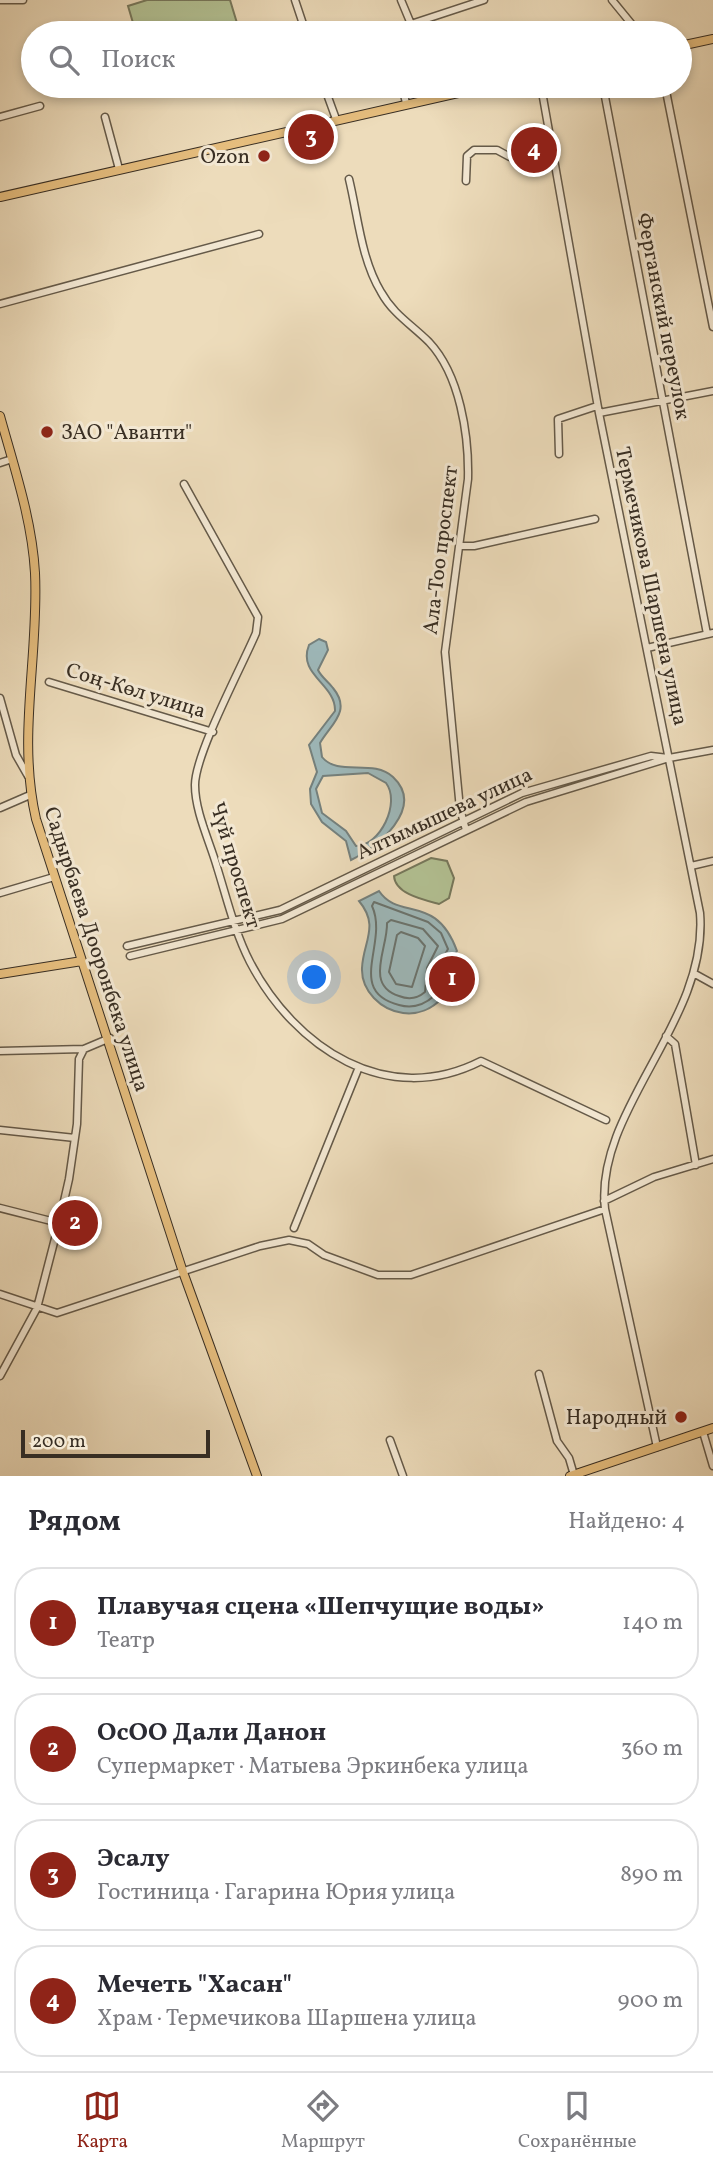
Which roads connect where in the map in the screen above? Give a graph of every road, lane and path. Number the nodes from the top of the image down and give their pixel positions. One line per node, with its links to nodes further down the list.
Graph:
1 (0, 0): 2 (street)
2 (23, 0)
3 (295, 0): 7 (street)
4 (401, 0): 8 (street)
5 (484, 0): 9 (street)
6 (612, 0): 10 (street)
7 (302, 21)
8 (410, 21)
9 (420, 21)
10 (629, 21)
11 (713, 39): 12 (main road)
12 (692, 43)
13 (328, 98): 23 (street)
14 (406, 98): 19 (street)
15 (431, 98): 19 (main road)
16 (543, 98): 24 (street, Термечикова Шаршена улица)
17 (605, 98): 33 (street, Ферганский переулок)
18 (667, 98): 31 (street)
19 (407, 103): 23 (main road)
20 (40, 106): 21 (street)
21 (0, 117)
22 (105, 117): 25 (street)
23 (336, 119): 25 (main road)
24 (553, 153): 27 (street); 34 (street, Термечикова Шаршена улица)
25 (119, 169): 28 (main road)
26 (349, 179): 42 (street, Ала-Тоо проспект)
27 (466, 181)
28 (0, 197)
29 (259, 234): 30 (street)
30 (0, 304)
31 (713, 327)
32 (713, 391): 33 (street)
33 (662, 401): 35 (street); 43 (street, Ферганский переулок)
34 (597, 405): 35 (street, Термечикова Шаршена улица); 37 (street)
35 (599, 414): 44 (street, Термечикова Шаршена улица)
36 (0, 415): 38 (main road, Садырбаева Дооронбека улица)
37 (559, 454)
38 (12, 459): 39 (street); 51 (main road, Садырбаева Дооронбека улица)
39 (0, 463)
40 (184, 484): 48 (street, Чүй проспект)
41 (595, 519): 42 (street)
42 (460, 546): 54 (street, Ала-Тоо проспект)
43 (710, 634): 44 (street)
44 (647, 648): 50 (street, Термечикова Шаршена улица)
45 (49, 682): 48 (street, Соң-Көл улица)
46 (0, 698): 47 (street)
47 (4, 724): 51 (street)
48 (213, 732): 60 (street, Чүй проспект)
49 (713, 750): 50 (street)
50 (669, 758): 54 (street, Алтымышева улица); 55 (street, Алтымышева улица); 57 (street, Термечикова Шаршена улица)
51 (28, 776): 52 (main road, Садырбаева Дооронбека улица)
52 (30, 795): 53 (street); 58 (main road, Садырбаева Дооронбека улица)
53 (0, 808)
54 (462, 821): 55 (street, Ала-Тоо проспект); 60 (street, Алтымышева улица)
55 (466, 830): 61 (street, Алтымышева улица)
56 (713, 861): 57 (street)
57 (691, 866): 66 (street, Термечикова Шаршена улица)
58 (54, 877): 59 (street); 64 (main road, Садырбаева Дооронбека улица)
59 (0, 893)
60 (234, 922): 61 (street, Чүй проспект); 62 (street, Алтымышева улица)
61 (237, 931): 63 (street, Алтымышева улица); 72 (street, Чүй проспект)
62 (127, 946)
63 (130, 956)
64 (82, 961): 65 (main road); 69 (main road, Садырбаева Дооронбека улица)
65 (0, 974)
66 (695, 974): 67 (street); 68 (street, Термечикова Шаршена улица)
67 (713, 984)
68 (666, 1037): 77 (street); 78 (street, Термечикова Шаршена улица)
69 (110, 1038): 70 (street); 83 (main road, Садырбаева Дооронбека улица)
70 (84, 1049): 71 (street); 75 (street)
71 (0, 1051)
72 (359, 1067): 73 (street, Чүй проспект); 82 (street)
73 (606, 1120)
74 (0, 1130): 75 (street)
75 (75, 1138): 81 (street)
76 (713, 1160): 77 (street)
77 (695, 1165): 78 (street)
78 (604, 1201): 80 (street, Термечикова Шаршена улица)
79 (0, 1208): 81 (street)
80 (605, 1209): 83 (street); 91 (street, Термечикова Шаршена улица)
81 (59, 1223): 85 (street)
82 (294, 1228)
83 (183, 1272): 85 (street); 94 (main road, Садырбаева Дооронбека улица)
84 (0, 1294): 85 (street)
85 (37, 1308): 87 (street)
86 (539, 1374): 93 (street)
87 (0, 1376)
88 (713, 1428): 89 (main road)
89 (703, 1432): 91 (main road); 92 (street)
90 (390, 1440): 95 (street)
91 (657, 1447): 93 (main road)
92 (713, 1466)
93 (572, 1475)
94 (257, 1476)
95 (402, 1476)

